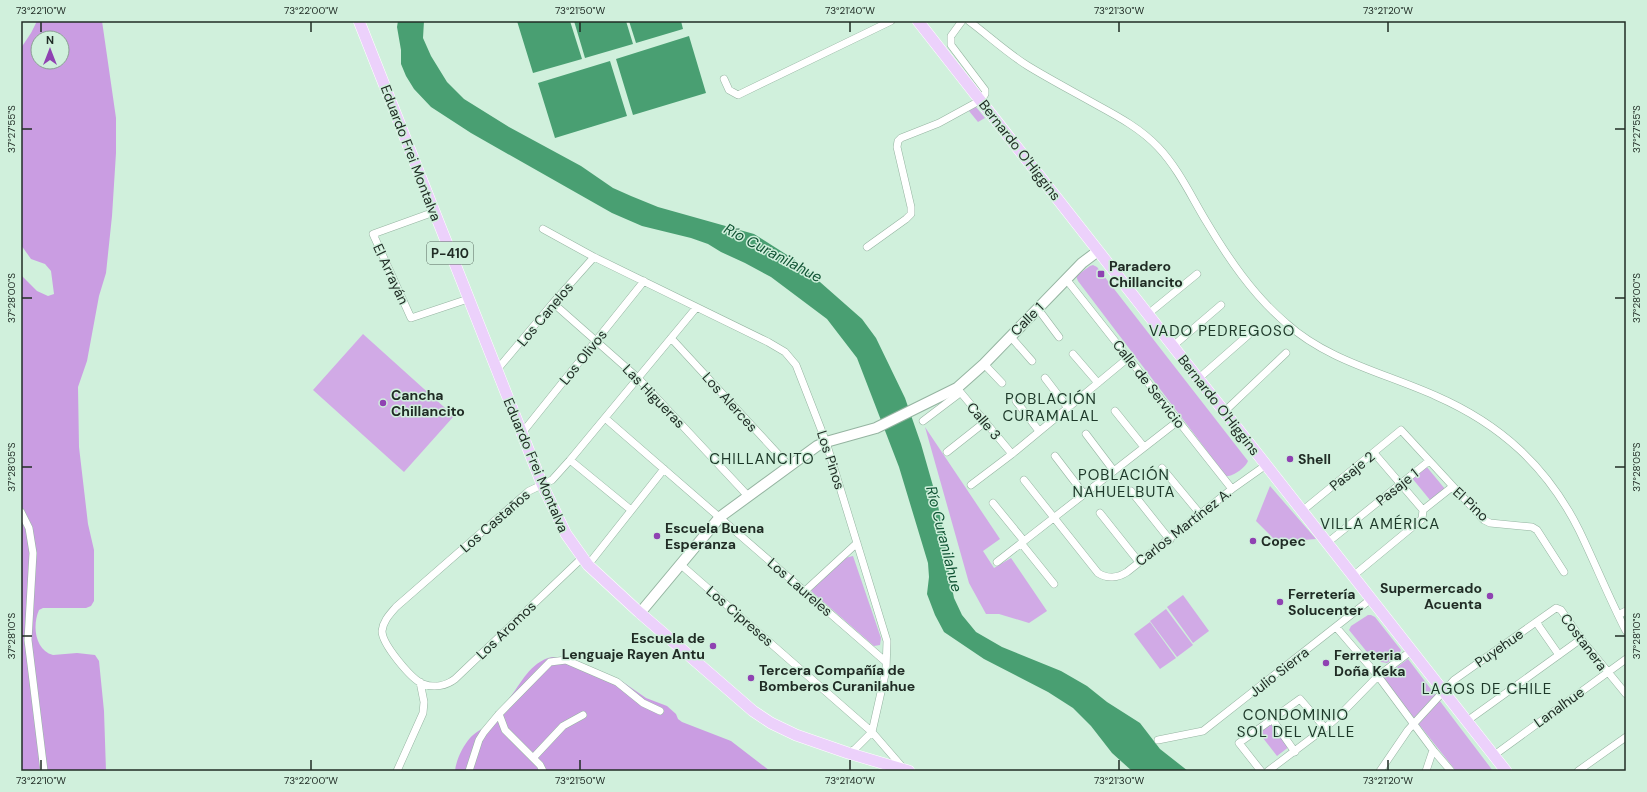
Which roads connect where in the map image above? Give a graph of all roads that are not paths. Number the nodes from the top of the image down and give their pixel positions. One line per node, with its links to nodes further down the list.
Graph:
1 (359, 21): 8 (main road, Eduardo Frei Montalva / P-410)
2 (891, 21): 6 (street)
3 (918, 21): 7 (main road, Bernardo O'Higgins)
4 (962, 21): 7 (street)
5 (969, 21): 99 (street)
6 (724, 79)
7 (981, 100): 10 (street); 11 (main road, Bernardo O'Higgins)
8 (434, 212): 16 (main road, Eduardo Frei Montalva / P-410); 16 (street, El Arrayán)
9 (543, 229): 12 (street, Los Pinos)
10 (867, 247)
11 (1098, 251): 14 (street, Calle 1); 21 (main road, Bernardo O'Higgins)
12 (594, 257): 15 (street, Los Pinos); 17 (street, Los Canelos)
13 (1197, 274): 21 (street)
14 (1066, 279): 20 (street, Calle 1); 30 (street, Calle de Servicio)
15 (644, 281): 19 (street, Los Pinos); 26 (street, Los Olivos)
16 (468, 299): 33 (main road, Eduardo Frei Montalva / P-410)
17 (553, 303): 26 (street, Las Higueras); 33 (street, Los Canelos)
18 (1221, 305): 27 (street)
19 (696, 308): 25 (street, Los Castaños); 52 (street, Los Pinos)
20 (1038, 309): 23 (street, Calle 1); 24 (street)
21 (1148, 314): 27 (main road, Bernardo O'Higgins)
22 (1255, 329): 36 (street)
23 (1010, 336): 31 (street); 32 (street, Calle 1)
24 (1059, 337)
25 (672, 338): 34 (street, Los Castaños); 61 (street, Los Alerces)
26 (596, 340): 34 (street, Las Higueras); 50 (street, Los Olivos)
27 (1173, 346): 36 (main road, Bernardo O'Higgins)
28 (1073, 354): 38 (street)
29 (1286, 354): 43 (street)
30 (1128, 358): 38 (street); 46 (street, Calle de Servicio)
31 (1032, 362)
32 (984, 364): 37 (street); 39 (street, Calle 1)
33 (496, 372): 50 (main road, Eduardo Frei Montalva / P-410)
34 (638, 378): 44 (street, Los Castaños); 73 (street, Las Higueras)
35 (1045, 378): 41 (street)
36 (1198, 378): 43 (main road, Bernardo O'Higgins)
37 (1002, 383)
38 (1098, 383): 41 (street)
39 (959, 390): 45 (street); 47 (street, Calle 3); 52 (street, Calle 1)
40 (1016, 401): 49 (street)
41 (1068, 408): 49 (street)
42 (1115, 411): 53 (street)
43 (1224, 412): 60 (main road, Bernardo O'Higgins)
44 (605, 418): 58 (street, Los Castaños); 63 (street, Los Laureles)
45 (923, 420)
46 (1178, 421): 53 (street); 70 (street, Calle de Servicio)
47 (985, 422): 54 (street); 56 (street, Calle 3)
48 (1401, 430): 55 (street, Pasaje 2); 59 (street, El Pino)
49 (1039, 431): 56 (street)
50 (522, 433): 66 (main road, Eduardo Frei Montalva / P-410)
51 (1086, 434): 64 (street)
52 (826, 442): 61 (street, Calle 1); 85 (street, Los Pinos)
53 (1144, 447): 64 (street)
54 (947, 452)
55 (1374, 453): 67 (street); 77 (street, Pasaje 2)
56 (1012, 454): 68 (street)
57 (1055, 456): 72 (street)
58 (570, 460): 66 (street, Los Castaños); 75 (street)
59 (1429, 461): 67 (street, Pasaje 1); 69 (street, El Pino)
60 (1266, 465): 70 (street, Carlos Martínez A.); 77 (main road, Bernardo O'Higgins)
61 (789, 466): 73 (street, Calle 1)
62 (1162, 468): 80 (street)
63 (664, 469): 75 (street, Los Aromos); 81 (street, Los Laureles)
64 (1114, 471): 72 (street)
65 (1024, 480): 82 (street)
66 (542, 484): 87 (main road, Eduardo Frei Montalva / P-410); 110 (street, Los Castaños)
67 (1400, 484): 76 (street); 86 (street, Pasaje 1)
68 (971, 485)
69 (1452, 487): 76 (street); 91 (street, El Pino)
70 (1232, 489): 80 (street, Carlos Martínez A.)
71 (1131, 491): 83 (street)
72 (1084, 494): 82 (street)
73 (748, 496): 81 (street, Calle 1)
74 (994, 503): 84 (street)
75 (631, 510): 87 (street, Los Aromos)
76 (1423, 510): 92 (street)
77 (1302, 511): 86 (main road, Bernardo O'Higgins)
78 (21, 512): 131 (street)
79 (1100, 513): 89 (street)
80 (1201, 515): 83 (street, Carlos Martínez A.)
81 (720, 517): 90 (street, Calle 1); 94 (street, Los Laureles)
82 (1053, 518): 84 (street); 89 (street, Carlos Martínez A.)
83 (1170, 540): 89 (street, Carlos Martínez A.)
84 (1023, 542): 88 (street); 93 (street)
85 (857, 543): 94 (street); 107 (street, Los Pinos)
86 (1327, 543): 92 (main road, Bernardo O'Higgins)
87 (585, 561): 98 (main road, Eduardo Frei Montalva / P-410); 110 (street, Los Aromos)
88 (997, 562)
89 (1139, 562)
90 (680, 564): 98 (street, Calle 1); 120 (street, Los Cipreses)
91 (1564, 572)
92 (1353, 576): 95 (main road, Bernardo O'Higgins)
93 (1054, 584)
94 (805, 591): 107 (street, Los Laureles)
95 (1371, 599): 101 (street, Julio Sierra); 104 (main road, Bernardo O'Higgins)
96 (1558, 608): 100 (street, Puyehue); 103 (street, Costanera)
97 (1626, 611): 99 (street)
98 (640, 613): 125 (main road, Eduardo Frei Montalva / P-410)
99 (1618, 615): 102 (street)
100 (1536, 622): 105 (street); 111 (street, Puyehue)
101 (1336, 627): 109 (street); 122 (street, Julio Sierra)
102 (1626, 631)
103 (1581, 639): 105 (street); 108 (street, Costanera)
104 (1412, 651): 109 (street); 111 (main road, Bernardo O'Higgins)
105 (1559, 655): 117 (street)
106 (1626, 660): 108 (street, Lanalhue)
107 (886, 662): 120 (street, Los Pinos)
108 (1607, 672): 112 (street, Costanera); 126 (street, Lanalhue)
109 (1378, 676): 118 (street); 119 (street)
110 (422, 683): 132 (street)
111 (1443, 692): 117 (main road, Bernardo O'Higgins); 118 (street, Puyehue)
112 (1626, 694)
113 (660, 711): 114 (street)
114 (499, 714): 127 (street); 133 (street)
115 (583, 716): 127 (street)
116 (1272, 719): 119 (street); 124 (street); 135 (street)
117 (1467, 721): 126 (main road, Bernardo O'Higgins)
118 (1413, 724): 123 (street); 137 (street, Puyehue)
119 (1325, 728): 124 (street)
120 (872, 732): 125 (street); 129 (street)
121 (1626, 737): 130 (street)
122 (1158, 740)
123 (1433, 750): 138 (street); 139 (street)
124 (1295, 752): 136 (street)
125 (848, 753): 128 (main road, Eduardo Frei Montalva / P-410)
126 (1493, 756): 140 (main road, Bernardo O'Higgins)
127 (533, 758): 134 (street)
128 (889, 768): 129 (main road, Eduardo Frei Montalva / P-410)
129 (907, 770)
130 (1581, 770)
131 (44, 771)
132 (397, 771)
133 (469, 771)
134 (542, 771)
135 (1261, 771)
136 (1268, 771)
137 (1380, 771)
138 (1427, 771)
139 (1451, 771)
140 (1506, 771)

